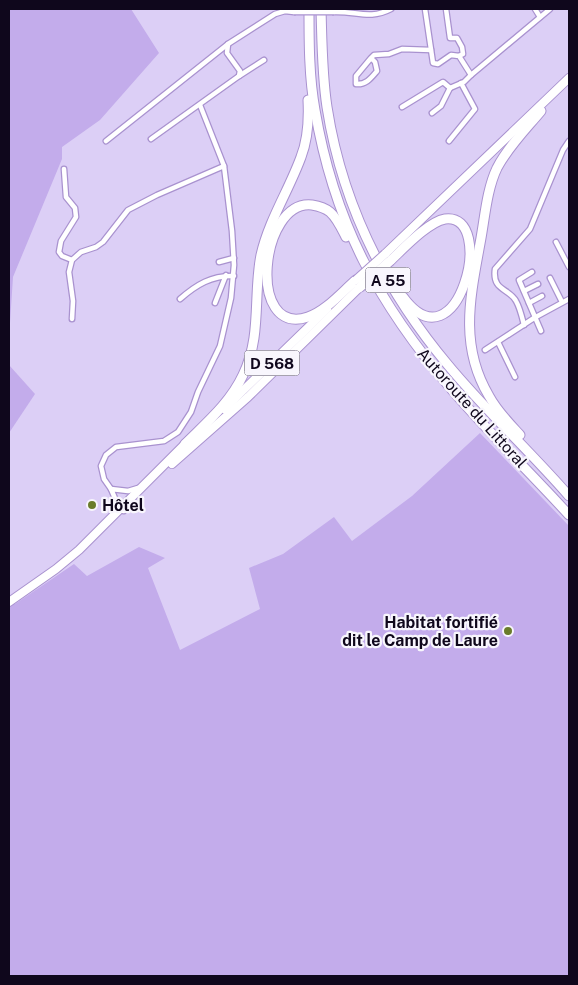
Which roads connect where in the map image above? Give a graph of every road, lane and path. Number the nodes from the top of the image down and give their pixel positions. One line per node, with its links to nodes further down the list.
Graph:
1 (308, 9): 57 (highway, Autoroute du Littoral / A 55); 58 (highway)
2 (321, 9): 28 (highway, Autoroute du Littoral / A 55)
3 (391, 9): 9 (street, bridge)
4 (425, 9): 10 (street)
5 (446, 9): 11 (street)
6 (535, 9): 8 (street)
7 (550, 9): 8 (street)
8 (540, 17): 14 (street)
9 (228, 44): 15 (street); 25 (street)
10 (431, 50): 11 (street); 12 (street)
11 (459, 56): 14 (street)
12 (371, 58): 12 (street)
13 (264, 60): 15 (street)
14 (471, 75): 17 (street)
15 (239, 76): 20 (street)
16 (569, 78): 33 (main road)
17 (461, 83): 19 (street); 26 (street)
18 (569, 84): 22 (main road)
19 (450, 88): 21 (street); 23 (street)
20 (200, 105): 24 (street); 29 (street)
21 (402, 107)
22 (541, 111): 33 (main road); 62 (highway)
23 (432, 113)
24 (152, 139)
25 (106, 141)
26 (449, 141)
27 (569, 141): 52 (street)
28 (338, 159): 33 (highway); 62 (highway, Autoroute du Littoral / A 55)
29 (224, 166): 32 (street); 34 (street)
30 (64, 169): 34 (street)
31 (556, 242): 36 (street)
32 (234, 258): 35 (street); 39 (street)
33 (388, 258): 42 (highway, bridge)
34 (72, 260): 51 (street)
35 (219, 262)
36 (569, 267)
37 (532, 272): 43 (street)
38 (226, 275): 39 (street); 45 (street); 47 (street)
39 (234, 276): 60 (street)
40 (550, 278): 48 (street)
41 (538, 284): 43 (street)
42 (357, 287): 57 (highway); 58 (main road, D 568); 63 (main road, D 568)
43 (524, 291): 49 (street)
44 (542, 296): 49 (street)
45 (180, 299)
46 (569, 299): 48 (street)
47 (215, 302)
48 (562, 302): 50 (street)
49 (529, 303): 50 (street)
50 (534, 318): 52 (street); 53 (street)
51 (72, 319)
52 (524, 325): 54 (street)
53 (541, 331)
54 (498, 342): 55 (street); 56 (street)
55 (486, 350)
56 (515, 377)
57 (454, 392): 64 (highway, Autoroute du Littoral / A 55)
58 (185, 444): 59 (main road, D 568)
59 (144, 485): 61 (street); 63 (main road, D 568)
60 (112, 489): 61 (street); 63 (street)
61 (124, 491): 63 (street)
62 (569, 495)
63 (125, 507): 65 (main road, D 568)
64 (569, 515)
65 (9, 602)

